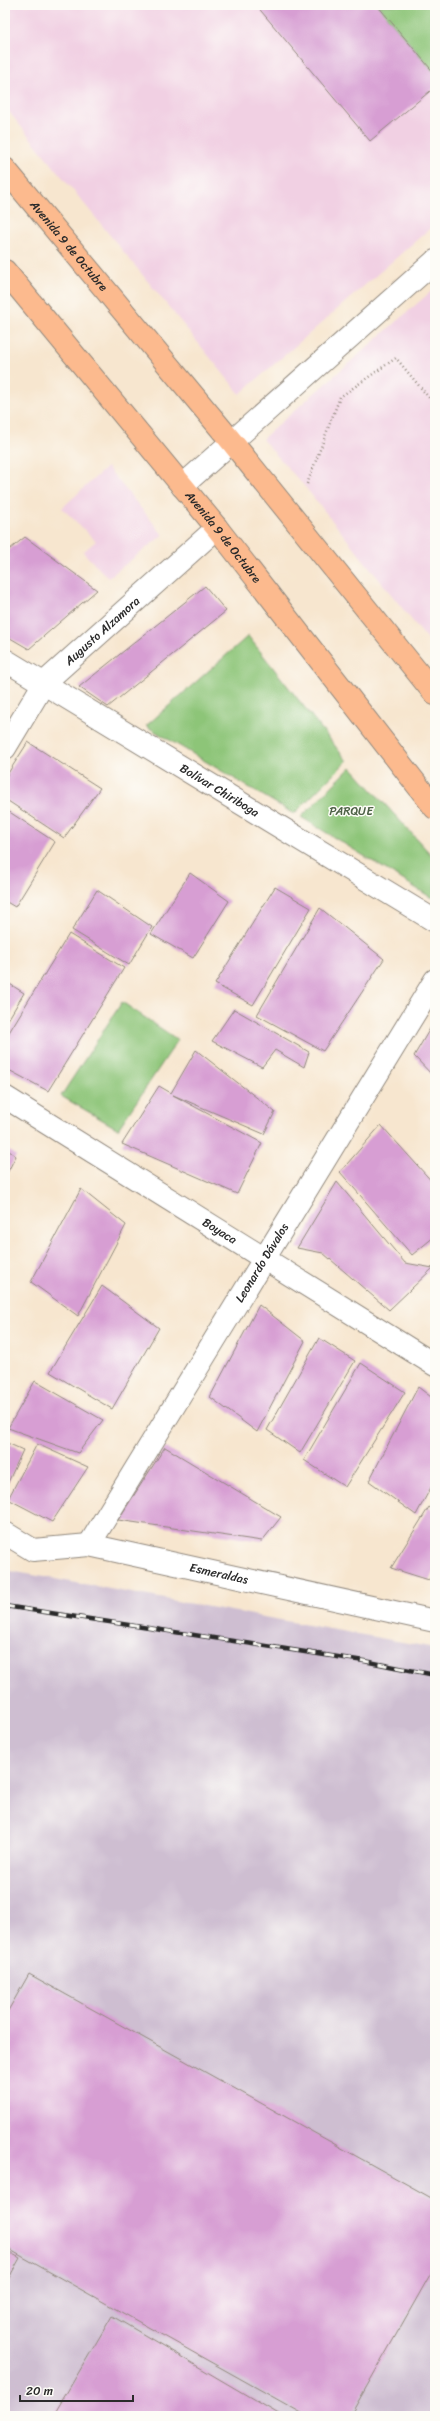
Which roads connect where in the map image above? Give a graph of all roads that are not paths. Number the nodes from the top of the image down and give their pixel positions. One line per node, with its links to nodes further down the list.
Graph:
1 (5, 169): 4 (main road, Avenida 9 de Octubre)
2 (435, 261): 4 (street)
3 (5, 271): 5 (main road, Avenida 9 de Octubre)
4 (232, 442): 5 (street); 9 (main road, Avenida 9 de Octubre)
5 (182, 486): 6 (main road, Avenida 9 de Octubre)
6 (217, 528): 8 (street, Augusto Alzamora); 11 (main road, Avenida 9 de Octubre)
7 (5, 660): 8 (street, Bolívar Chiriboga)
8 (44, 683): 10 (street, Augusto Alzamora); 12 (street, Bolívar Chiriboga)
9 (435, 694)
10 (5, 748)
11 (435, 808)
12 (435, 921)
13 (435, 980): 15 (street, Leonardo Dávalos)
14 (5, 1097): 15 (street, Boyaca)
15 (265, 1259): 16 (street, Boyaca); 18 (street, Leonardo Dávalos)
16 (435, 1365)
17 (5, 1533): 18 (street, Esmeraldas)
18 (88, 1545): 19 (street, Esmeraldas)
19 (435, 1621)

